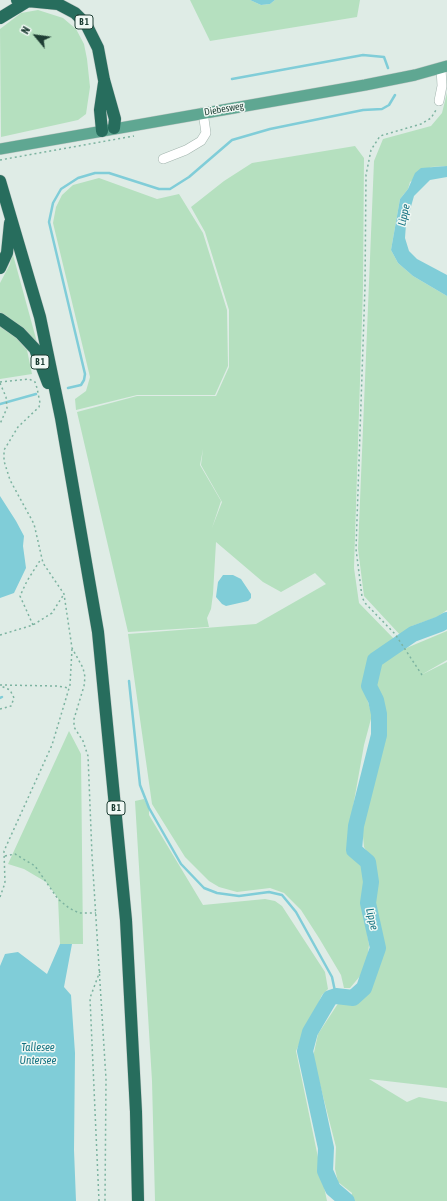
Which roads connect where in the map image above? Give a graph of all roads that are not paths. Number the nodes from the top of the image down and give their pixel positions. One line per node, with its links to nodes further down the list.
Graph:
1 (23, 1): 2 (highway); 4 (highway, B 1)
2 (0, 18)
3 (444, 67): 5 (lane); 6 (main road, Diebesweg)
4 (104, 80): 7 (highway, B 1); 8 (highway, B 1)
5 (439, 101)
6 (203, 112): 7 (main road, Diebesweg); 10 (lane)
7 (114, 128): 8 (main road, Diebesweg)
8 (102, 131): 9 (main road, Diebesweg)
9 (0, 149)
10 (163, 159)
11 (0, 180): 12 (highway, B 1)
12 (11, 213): 13 (highway); 15 (highway, B 1)
13 (0, 268)
14 (0, 319): 15 (highway, B 1)
15 (62, 418): 16 (highway, B 1)
16 (138, 1201)

